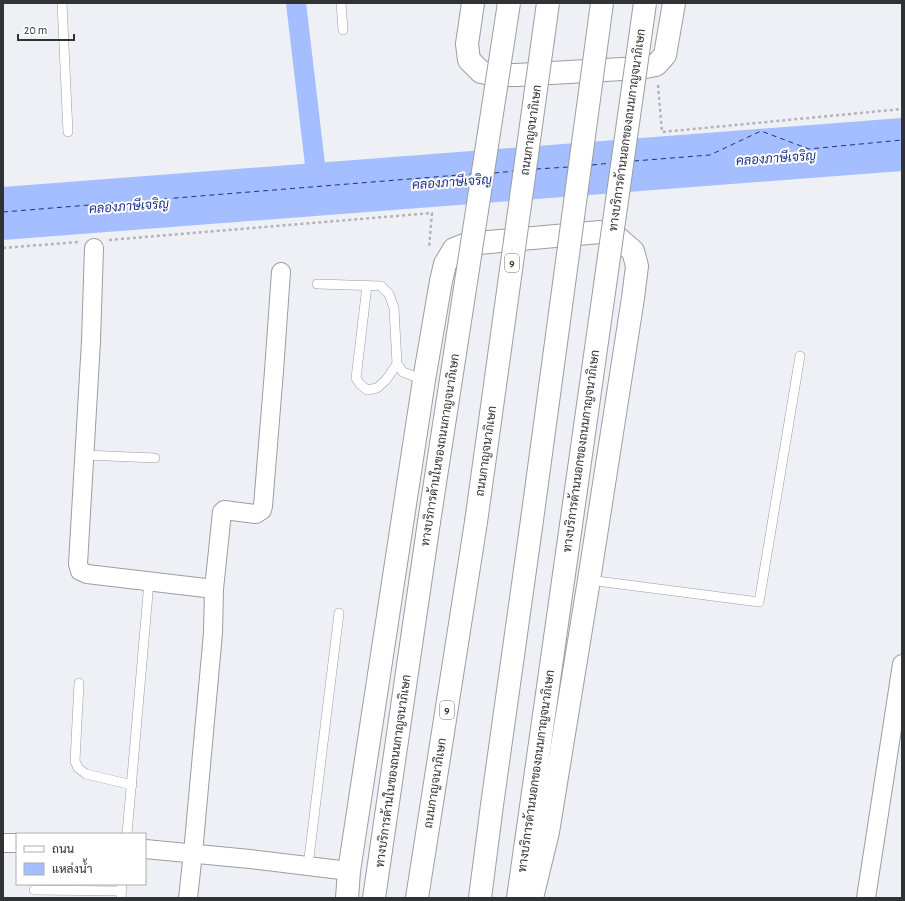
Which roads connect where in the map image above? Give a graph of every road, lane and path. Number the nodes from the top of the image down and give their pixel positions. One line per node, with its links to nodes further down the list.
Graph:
1 (62, 3): 12 (lane)
2 (341, 3): 9 (lane)
3 (473, 3): 10 (main road)
4 (508, 3): 42 (main road, ทางบริการด้านในของถนนกาญจนาภิเษก, bridge)
5 (548, 3): 43 (main road, ถนนกาญจนาภิเษก / 9, bridge)
6 (602, 3): 44 (main road, bridge)
7 (645, 3): 45 (main road, ทางบริการด้านนอกของถนนกาญจนาภิเษก, bridge)
8 (674, 3): 10 (main road)
9 (343, 30)
10 (656, 65): 11 (path)
11 (902, 109)
12 (68, 132)
13 (94, 243): 14 (path); 15 (path); 22 (street)
14 (3, 248)
15 (429, 253)
16 (281, 272): 26 (street)
17 (317, 284): 18 (lane)
18 (367, 286): 20 (lane); 20 (lane)
19 (800, 356): 24 (lane)
20 (397, 364): 21 (lane)
21 (424, 380): 24 (main road); 37 (main road)
22 (85, 455): 23 (lane); 25 (street)
23 (155, 458)
24 (589, 580): 46 (main road)
25 (149, 582): 26 (street); 30 (lane)
26 (214, 589): 35 (street)
27 (339, 613): 36 (lane)
28 (902, 664): 47 (street)
29 (79, 683): 30 (lane)
30 (132, 785): 31 (lane)
31 (127, 833)
32 (3, 843): 33 (street)
33 (16, 843)
34 (146, 849): 35 (street)
35 (193, 854): 36 (street); 40 (street)
36 (308, 866): 37 (street)
37 (349, 871): 41 (main road)
38 (34, 890): 39 (lane)
39 (122, 891)
40 (188, 898)
41 (347, 898)
42 (374, 898)
43 (417, 898)
44 (480, 898)
45 (518, 898)
46 (532, 898)
47 (866, 898)

